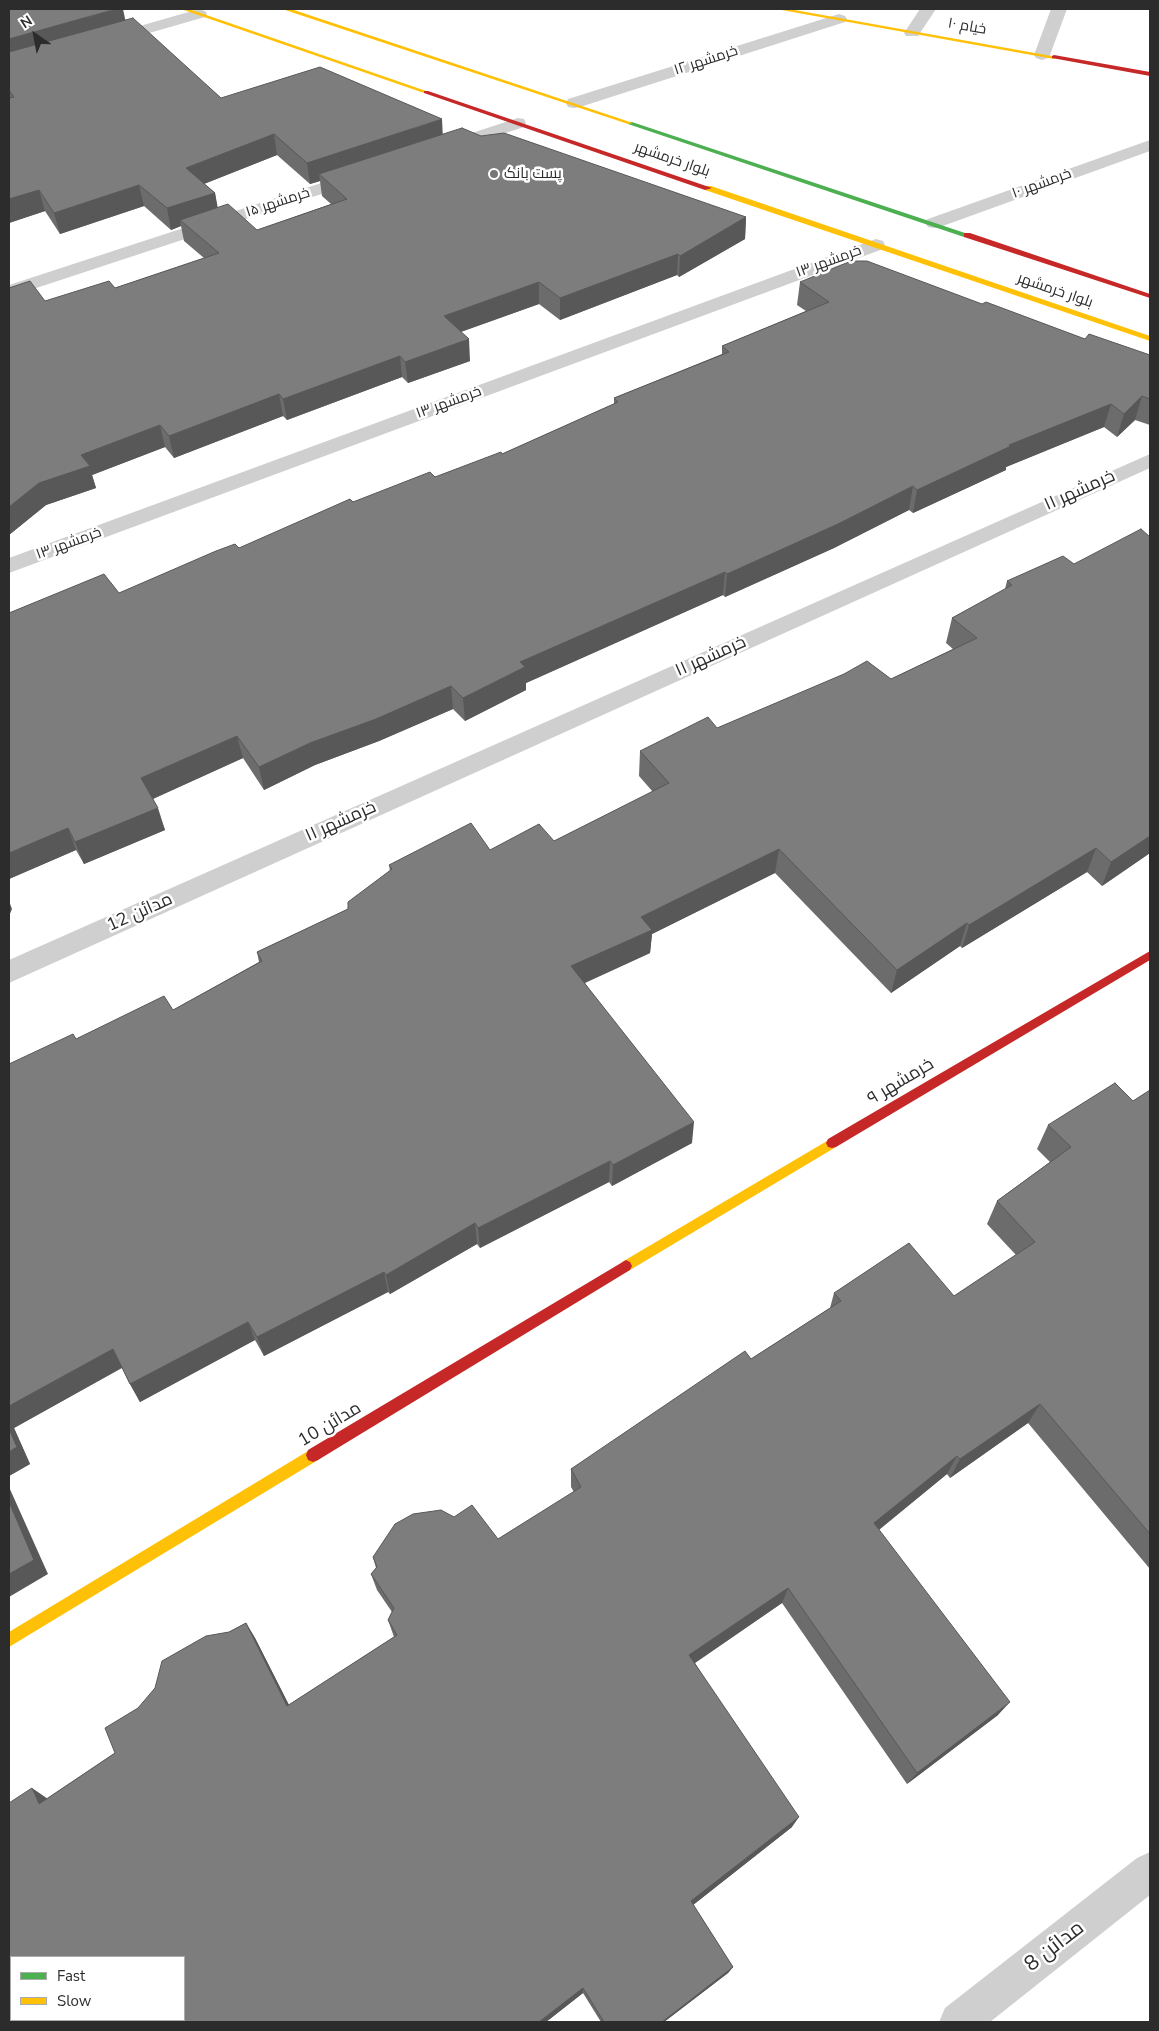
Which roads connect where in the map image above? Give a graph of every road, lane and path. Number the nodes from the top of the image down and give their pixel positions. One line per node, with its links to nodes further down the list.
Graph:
1 (285, 9): 11 (main road, بلوار خرمشهر)
2 (783, 9): 6 (main road, خیام ۱۰)
3 (928, 9): 7 (street)
4 (1060, 9): 9 (street)
5 (191, 11): 8 (street); 12 (main road, بلوار خرمشهر)
6 (839, 19): 7 (main road, خیام ۱۰); 11 (street, خرمشهر ۱۲)
7 (912, 33): 9 (main road, خیام ۱۰)
8 (93, 44)
9 (1042, 55): 10 (main road, خیام ۱۰)
10 (1150, 74)
11 (574, 103): 16 (main road, بلوار خرمشهر)
12 (518, 123): 14 (street); 17 (main road, بلوار خرمشهر)
13 (1150, 145): 16 (street, خرمشهر ۱۰)
14 (432, 152)
15 (376, 170): 18 (street, خرمشهر ۱۵)
16 (934, 223): 19 (main road, بلوار خرمشهر)
17 (876, 245): 21 (main road, بلوار خرمشهر); 24 (street, خرمشهر ۱۳)
18 (9, 291)
19 (1150, 296)
20 (1129, 318): 21 (main road)
21 (1115, 327): 22 (main road, بلوار خرمشهر)
22 (1150, 339)
23 (1150, 460): 25 (street, خرمشهر ۱۱)
24 (15, 564)
25 (272, 854): 27 (street, مدائن 12)
26 (1150, 955): 28 (main road, خرمشهر ۹)
27 (9, 972)
28 (670, 1239): 29 (main road, مدائن 10)
29 (9, 1640)
30 (1150, 1871): 31 (street, مدائن 8)
31 (959, 2022)

